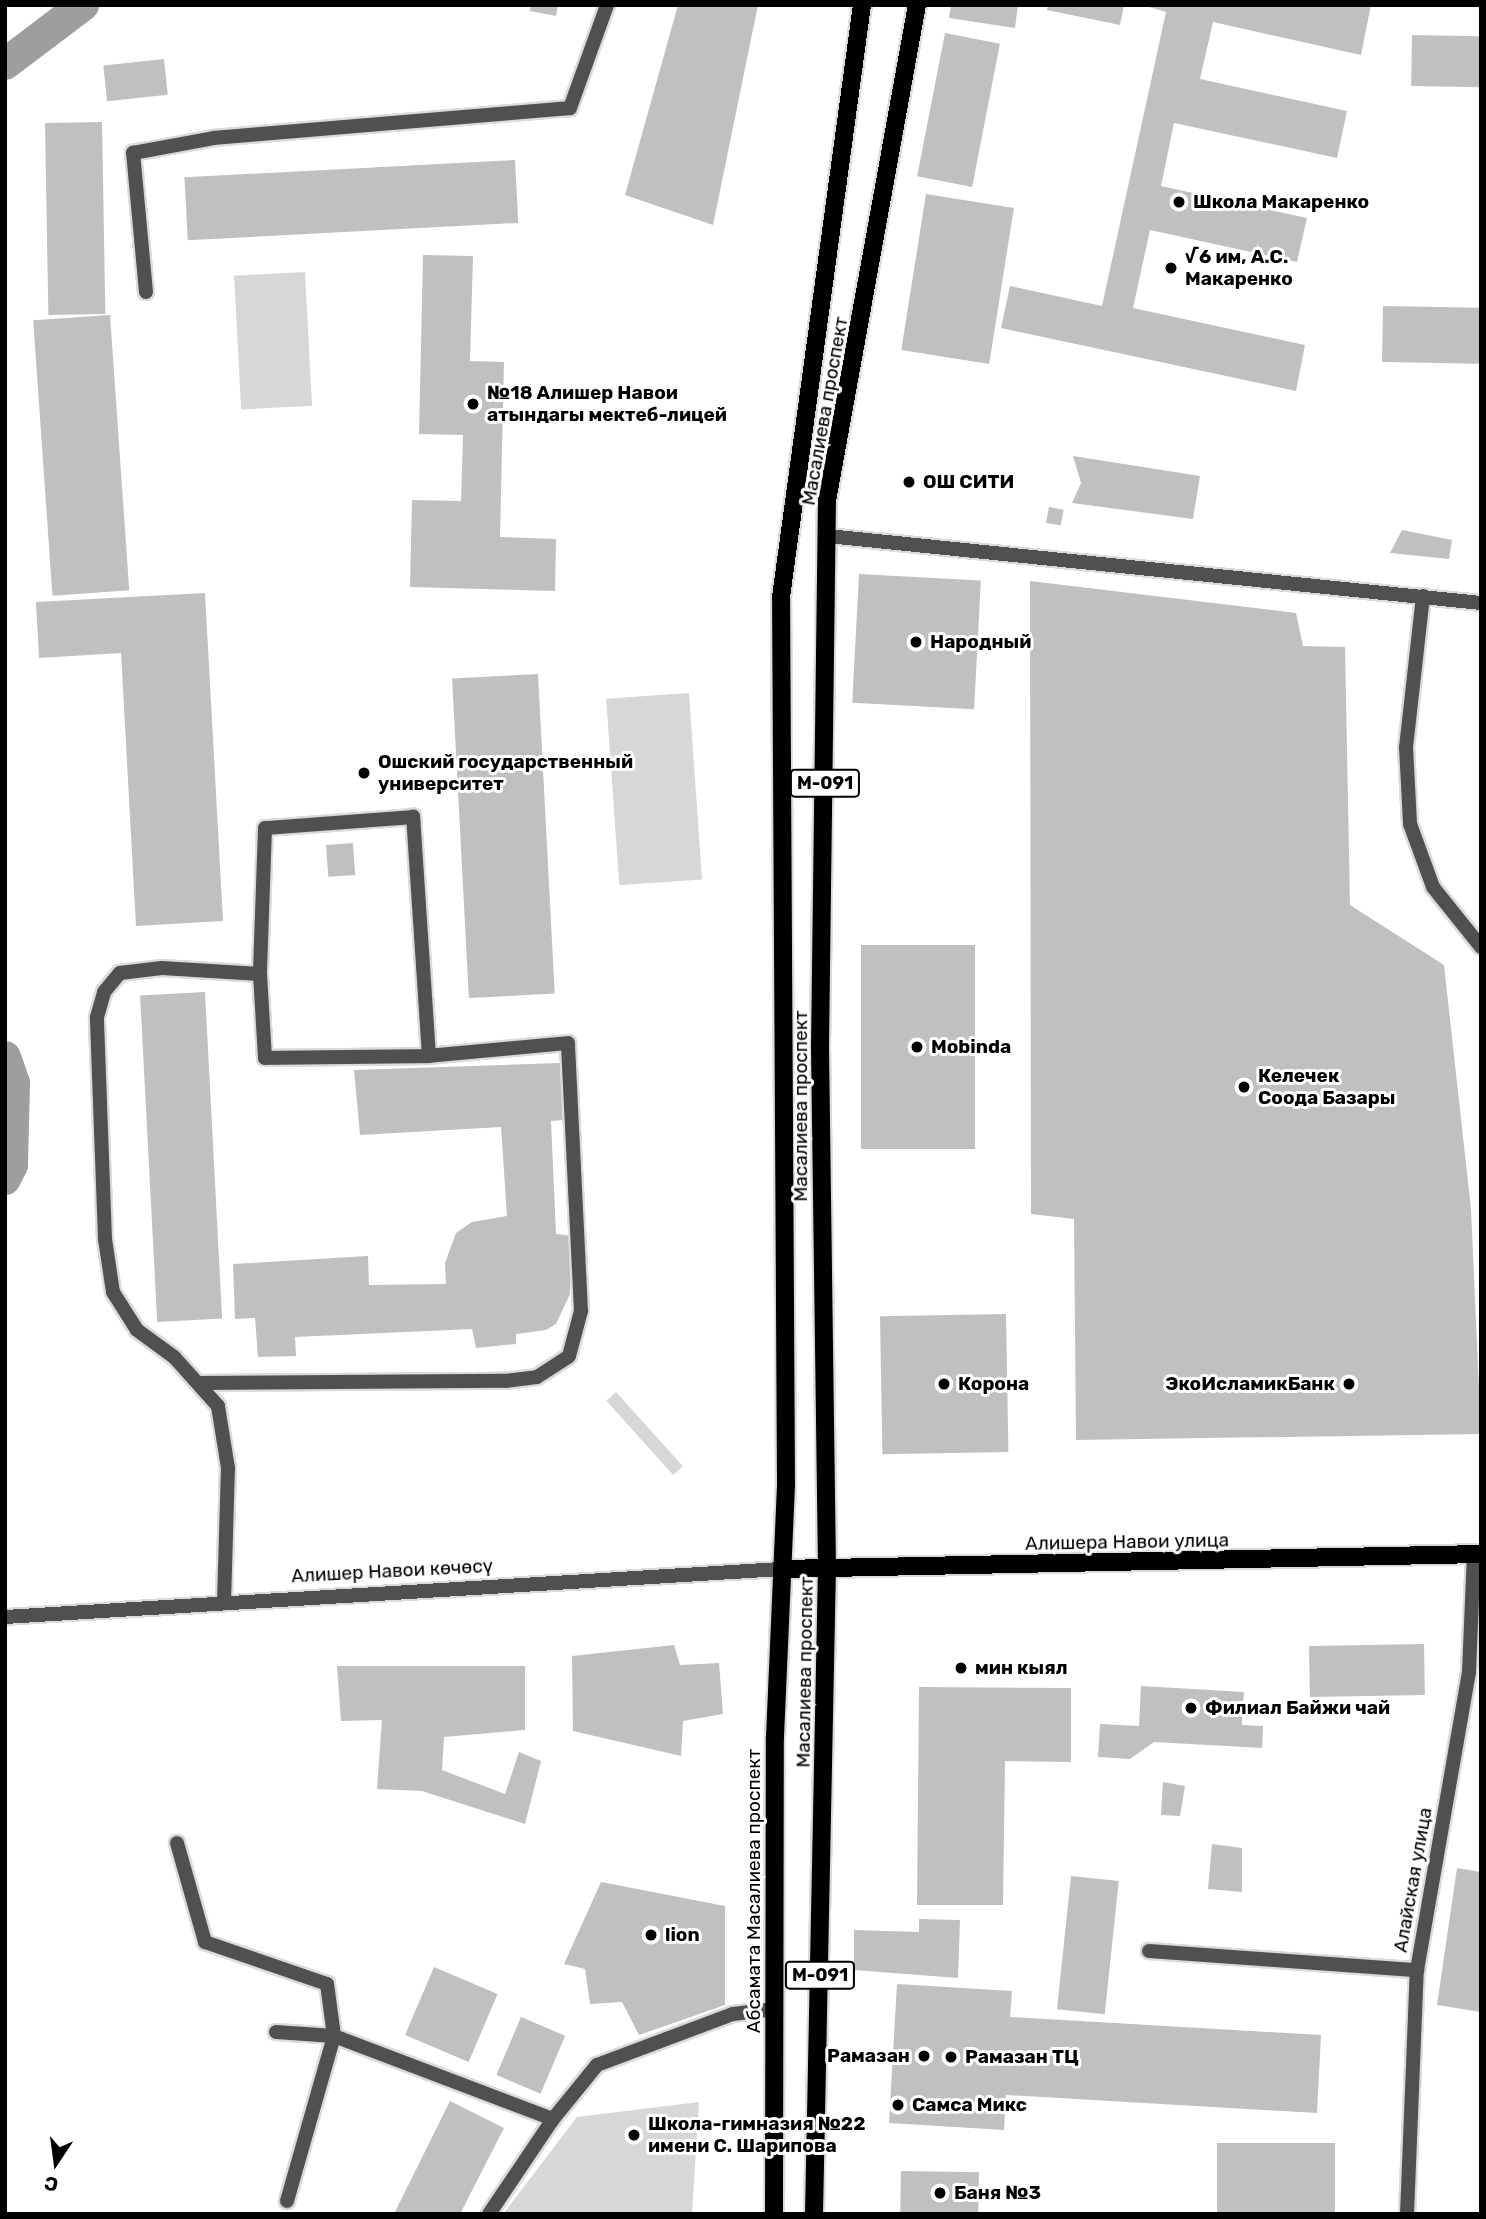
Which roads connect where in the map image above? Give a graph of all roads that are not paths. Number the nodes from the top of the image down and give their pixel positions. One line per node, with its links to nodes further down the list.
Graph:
1 (607, 5): 4 (street)
2 (862, 5): 14 (main road, Масалиева проспект / М-091)
3 (917, 5): 5 (main road, Масалиева проспект / М-091)
4 (146, 292)
5 (828, 536): 6 (street); 13 (main road, Масалиева проспект / М-091)
6 (1423, 596): 7 (street); 8 (street)
7 (1481, 603)
8 (1481, 947)
9 (260, 974): 10 (street); 10 (street); 11 (street)
10 (429, 1056): 11 (street)
11 (200, 1383): 15 (street)
12 (1477, 1554): 13 (main road, Алишера Навои улица); 19 (street, Алайская улица)
13 (827, 1568): 14 (main road, Алишера Навои улица); 27 (main road, Масалиева проспект / М-091)
14 (782, 1569): 15 (street, Алишер Навои көчөсү); 20 (main road, Абсамата Масалиева проспект / М-091)
15 (224, 1602): 16 (street, Алишер Навои көчөсү)
16 (5, 1617)
17 (177, 1843): 22 (street)
18 (1149, 1951): 19 (street)
19 (1417, 1970): 28 (street, Алайская улица)
20 (775, 2009): 23 (street); 26 (main road, Абсамата Масалиева проспект / М-091)
21 (276, 2032): 22 (street)
22 (334, 2036): 23 (street); 24 (street)
23 (553, 2119): 25 (street)
24 (287, 2201)
25 (489, 2214)
26 (774, 2214)
27 (814, 2214)
28 (1407, 2214)

